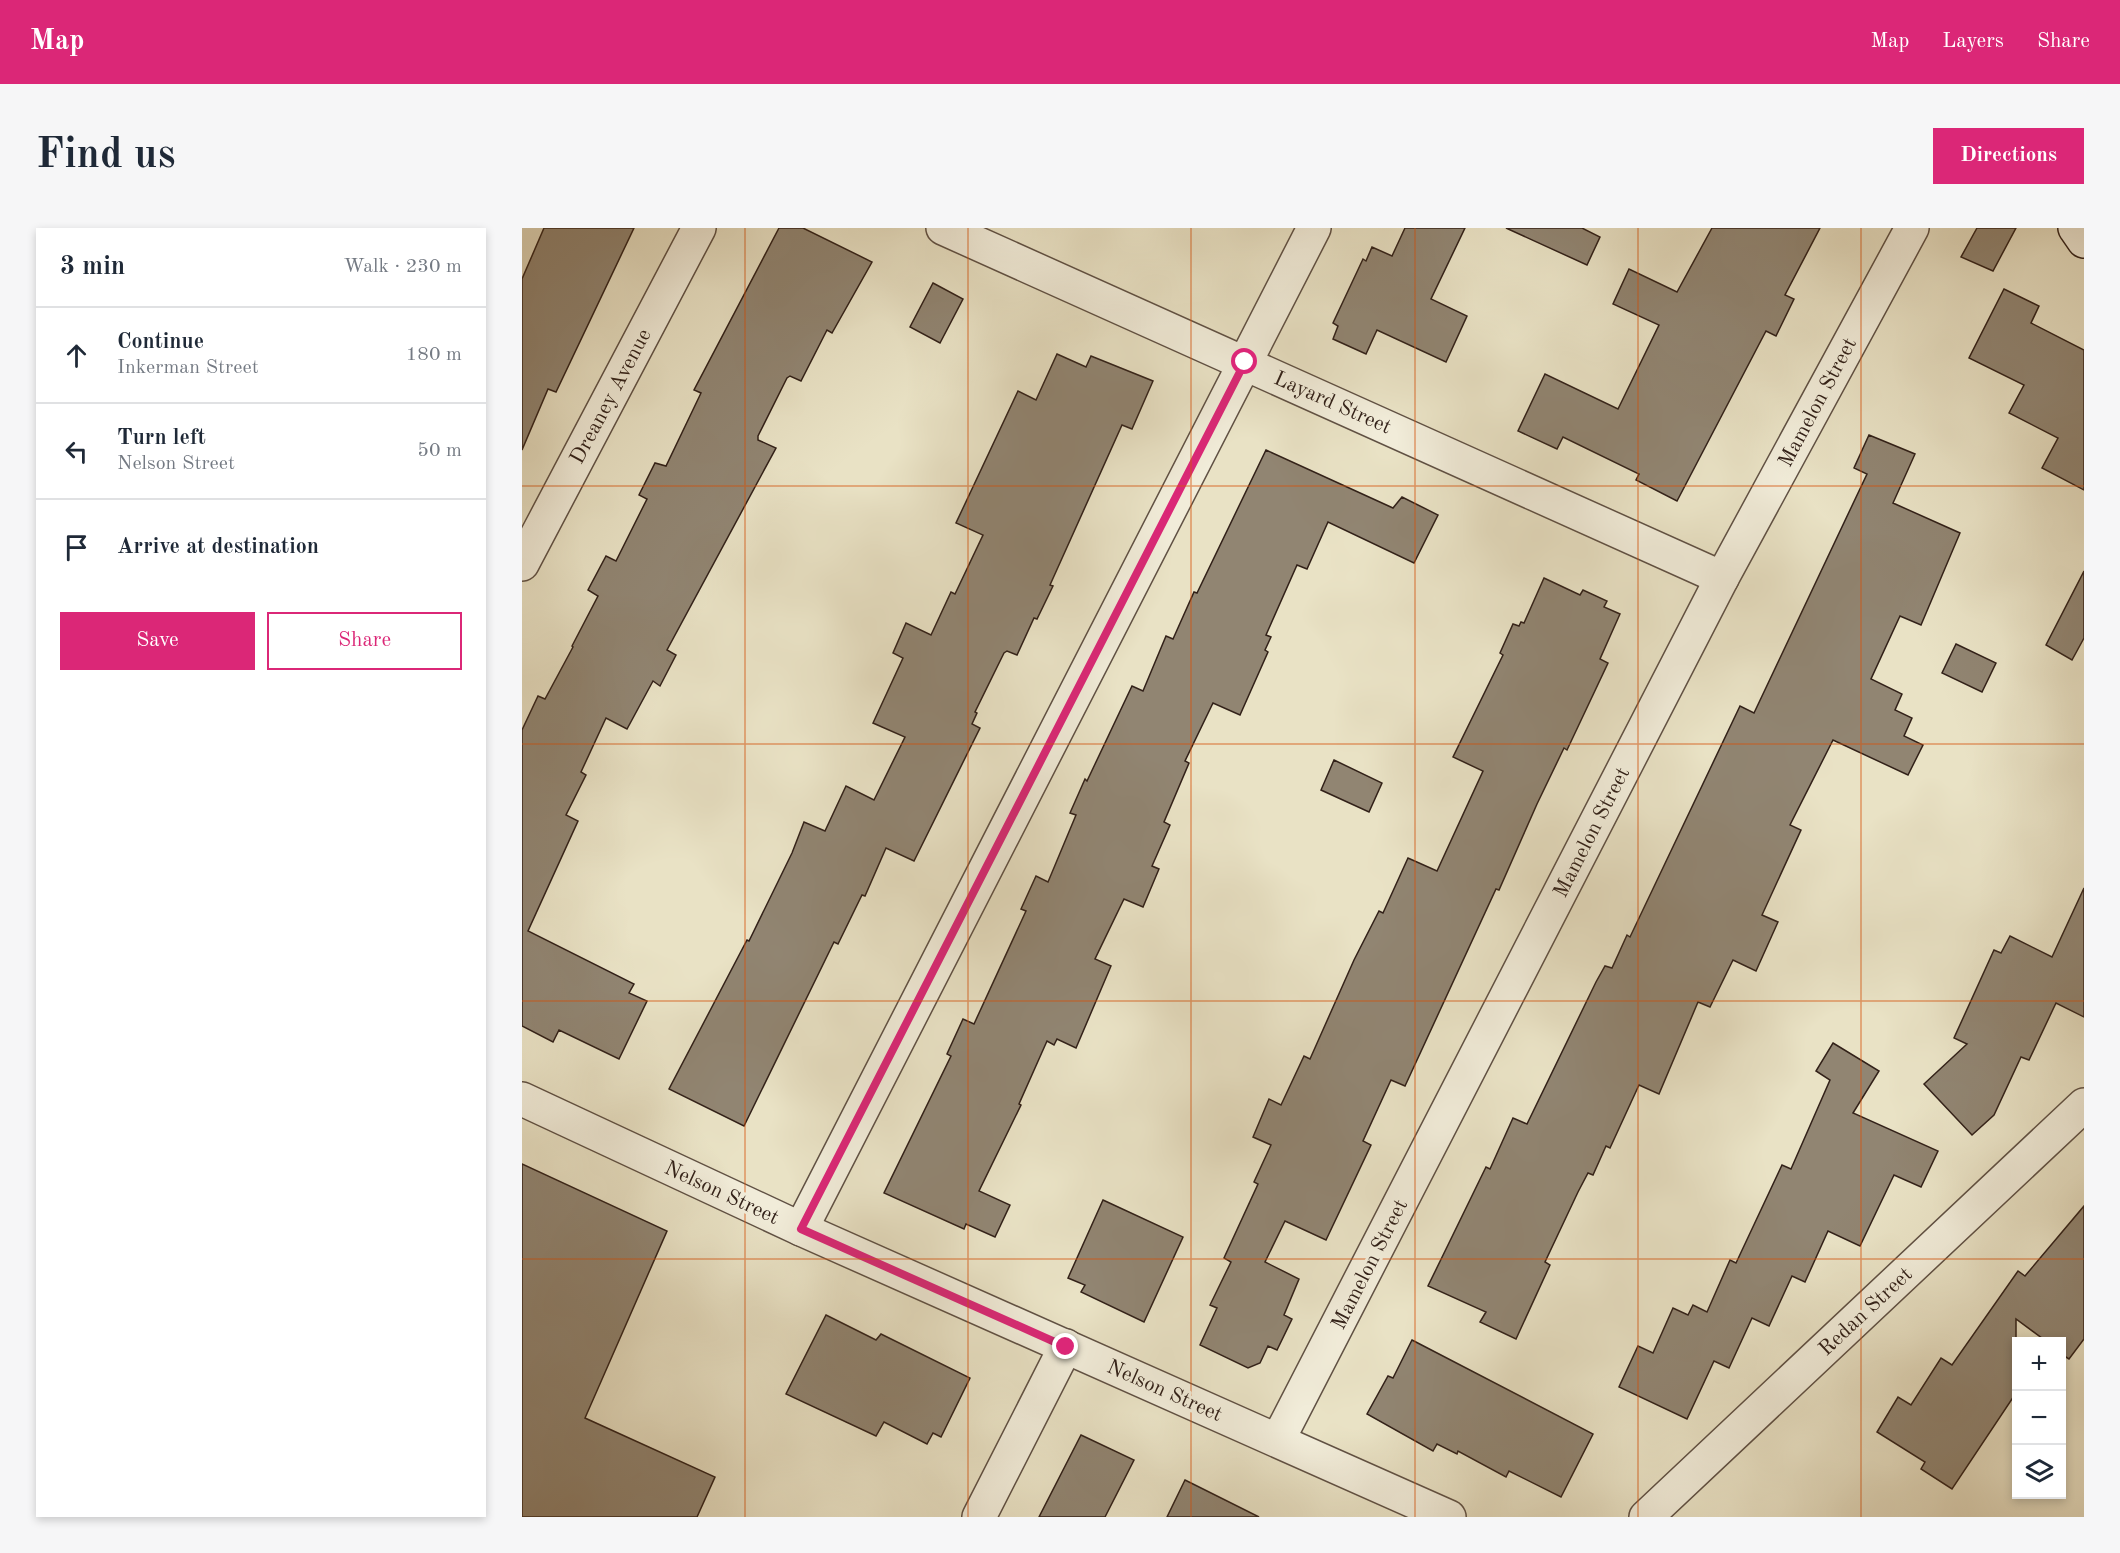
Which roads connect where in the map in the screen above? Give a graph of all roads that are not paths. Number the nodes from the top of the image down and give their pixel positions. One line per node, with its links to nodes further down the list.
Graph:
1 (699, 228): 8 (street, Dreaney Avenue)
2 (943, 228): 7 (street, Layard Street)
3 (1314, 228): 7 (street)
4 (1911, 228): 9 (street, Mamelon Street)
5 (2075, 228): 6 (street)
6 (2084, 241)
7 (1245, 362): 9 (street, Layard Street); 12 (street)
8 (522, 564)
9 (1722, 578): 14 (street, Mamelon Street)
10 (522, 1099): 12 (street, Nelson Street)
11 (2084, 1105): 17 (street, Redan Street)
12 (801, 1229): 13 (street, Nelson Street)
13 (1066, 1347): 14 (street, Nelson Street); 15 (street)
14 (1278, 1440): 16 (street, Nelson Street)
15 (979, 1517)
16 (1449, 1517)
17 (1646, 1517)

